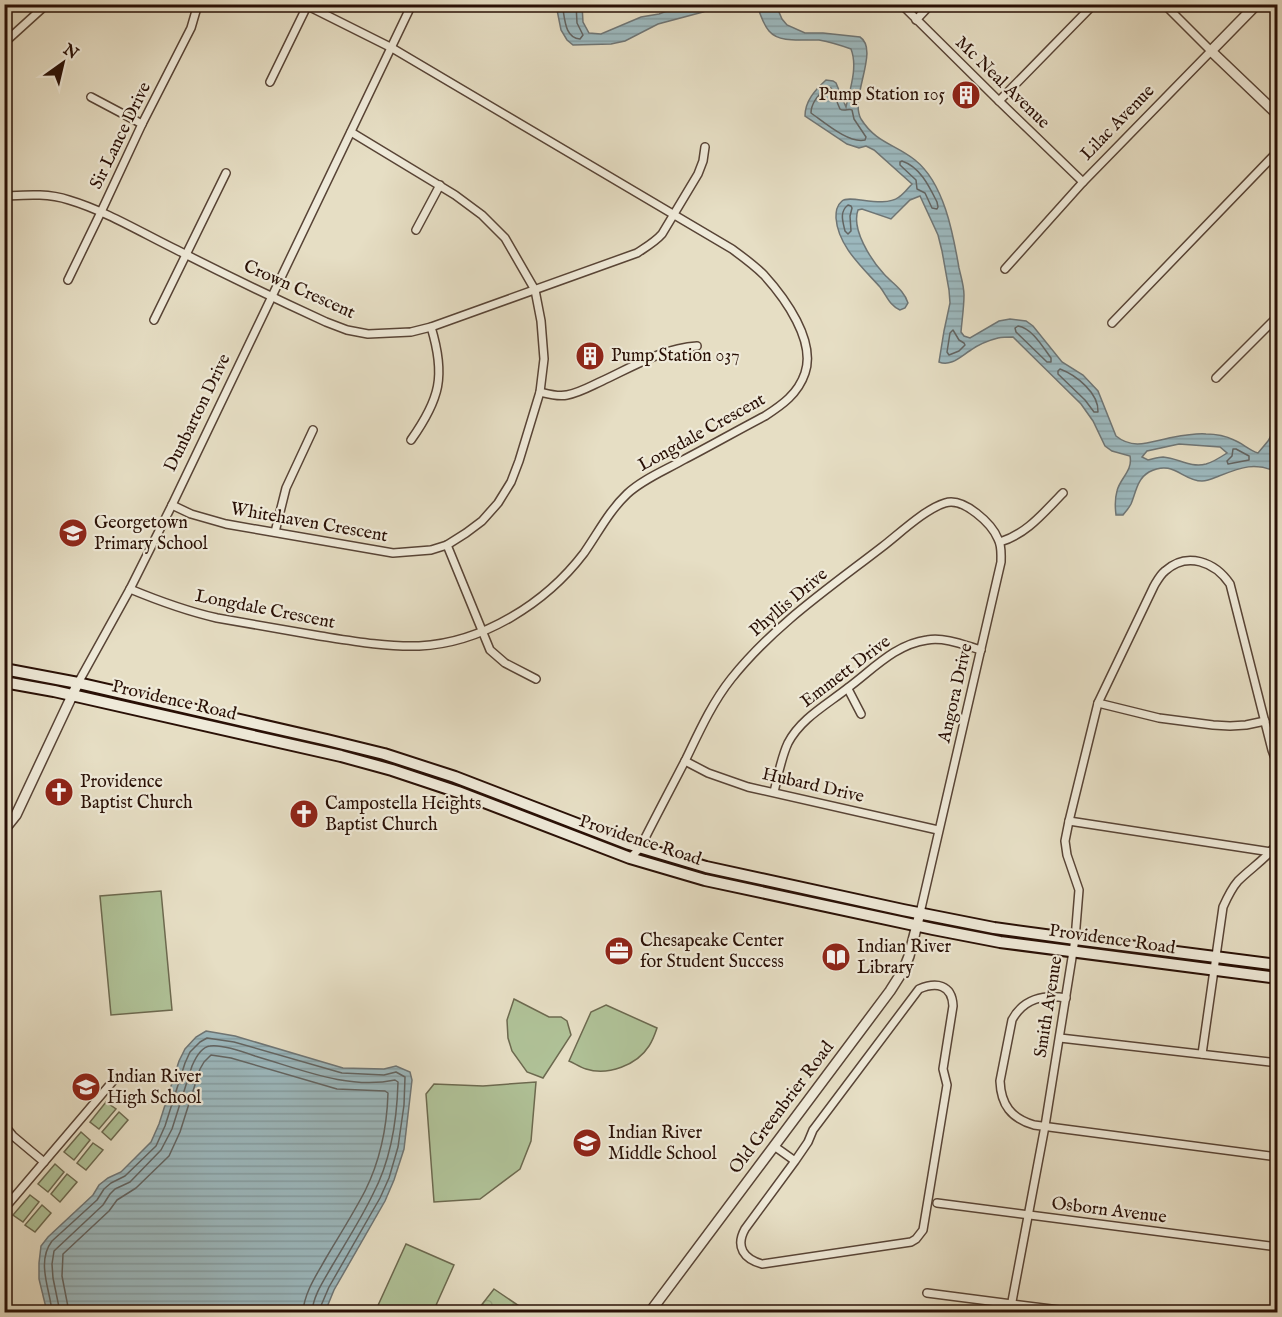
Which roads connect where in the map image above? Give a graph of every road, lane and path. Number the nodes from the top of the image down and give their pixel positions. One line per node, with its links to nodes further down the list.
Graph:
1 (47, 4): 11 (street)
2 (198, 4): 18 (street, Sir Lance Drive)
3 (412, 4): 12 (street, Dunbarton Drive)
4 (901, 4): 10 (street, Mc Neal Avenue)
5 (931, 4): 10 (street)
6 (1094, 4): 16 (street)
7 (1164, 4): 13 (street)
8 (1257, 4): 13 (street, Lilac Avenue)
9 (306, 5): 12 (street, Longdale Crescent); 14 (street)
10 (916, 20): 16 (street, Mc Neal Avenue)
11 (4, 43)
12 (392, 48): 19 (street, Dunbarton Drive); 27 (street, Longdale Crescent)
13 (1211, 51): 17 (street); 23 (street, Lilac Avenue)
14 (270, 82)
15 (91, 97): 18 (street)
16 (999, 101): 23 (street, Mc Neal Avenue)
17 (1278, 115)
18 (142, 124): 26 (street, Sir Lance Drive)
19 (351, 132): 24 (street, Whitehaven Crescent); 33 (street, Dunbarton Drive)
20 (705, 147): 27 (street, Crown Crescent)
21 (1278, 151): 36 (street)
22 (226, 173): 29 (street)
23 (1083, 182): 30 (street, Lilac Avenue)
24 (440, 185): 28 (street); 32 (street, Whitehaven Crescent)
25 (4, 196): 26 (street, Crown Crescent)
26 (102, 212): 29 (street, Crown Crescent); 31 (street, Sir Lance Drive)
27 (673, 214): 32 (street, Crown Crescent); 49 (street, Longdale Crescent)
28 (416, 230)
29 (187, 256): 33 (street, Crown Crescent); 35 (street)
30 (1005, 269)
31 (68, 280)
32 (535, 290): 37 (street, Crown Crescent); 40 (street, Whitehaven Crescent)
33 (273, 297): 37 (street, Crown Crescent); 44 (street, Dunbarton Drive)
34 (1278, 316): 39 (street)
35 (154, 320)
36 (1112, 323)
37 (431, 327): 42 (street)
38 (697, 346): 40 (street)
39 (1216, 378)
40 (540, 392): 47 (street, Whitehaven Crescent)
41 (313, 430): 45 (street)
42 (411, 440)
43 (1063, 493): 46 (street)
44 (172, 505): 45 (street, Whitehaven Crescent); 48 (street, Dunbarton Drive)
45 (276, 532): 47 (street, Whitehaven Crescent)
46 (1000, 542): 50 (street, Angora Drive); 60 (street, Phyllis Drive)
47 (447, 545): 49 (street)
48 (130, 589): 49 (street, Longdale Crescent); 54 (street, Dunbarton Drive)
49 (482, 631): 52 (street)
50 (981, 650): 55 (street, Emmett Drive); 65 (street, Angora Drive)
51 (4, 669): 54 (main road, Providence Road)
52 (536, 679)
53 (4, 682): 56 (main road, Providence Road)
54 (78, 683): 56 (street, Dunbarton Drive); 67 (main road, Providence Road)
55 (848, 689): 58 (street); 62 (street, Emmett Drive)
56 (72, 695): 64 (street, Dunbarton Drive); 69 (main road, Providence Road)
57 (1098, 702): 59 (street); 59 (street, Smith Avenue); 63 (street, Smith Avenue)
58 (861, 714)
59 (1265, 721): 61 (street)
60 (684, 761): 62 (street, Hubard Drive); 67 (street, Phyllis Drive)
61 (1278, 766)
62 (774, 792): 65 (street, Hubard Drive)
63 (1069, 822): 68 (street); 72 (street, Smith Avenue)
64 (4, 830)
65 (939, 830): 70 (street, Angora Drive)
66 (1278, 843): 68 (street)
67 (640, 848): 69 (street, Phyllis Drive); 70 (main road, Providence Road)
68 (1271, 852): 74 (street)
69 (630, 858): 71 (main road, Providence Road)
70 (920, 913): 71 (street, Old Greenbrier Road); 72 (main road, Providence Road)
71 (917, 926): 73 (main road, Providence Road); 85 (street, Old Greenbrier Road)
72 (1075, 939): 73 (street, Smith Avenue); 74 (main road, Providence Road)
73 (1073, 952): 76 (main road, Providence Road); 78 (street, Smith Avenue)
74 (1217, 957): 75 (main road, Providence Road); 76 (street)
75 (1278, 965)
76 (1215, 970): 77 (main road, Providence Road); 80 (street)
77 (1278, 978)
78 (1066, 998): 79 (street, Smith Avenue); 84 (street)
79 (1060, 1038): 80 (street); 84 (street, Smith Avenue)
80 (1202, 1054): 81 (street)
81 (1278, 1063)
82 (113, 1082): 88 (street)
83 (4, 1125): 88 (street)
84 (1046, 1126): 86 (street); 91 (street, Smith Avenue)
85 (774, 1146): 87 (street); 95 (street, Old Greenbrier Road)
86 (1278, 1157)
87 (795, 1161): 87 (street)
88 (44, 1162): 90 (street)
89 (938, 1203): 91 (street, Osborn Avenue)
90 (4, 1209)
91 (1029, 1216): 92 (street, Osborn Avenue); 94 (street, Smith Avenue)
92 (1278, 1247)
93 (927, 1293): 94 (street)
94 (1011, 1304): 96 (street, Smith Avenue); 97 (street)
95 (650, 1312)
96 (1010, 1312)
97 (1075, 1312)

